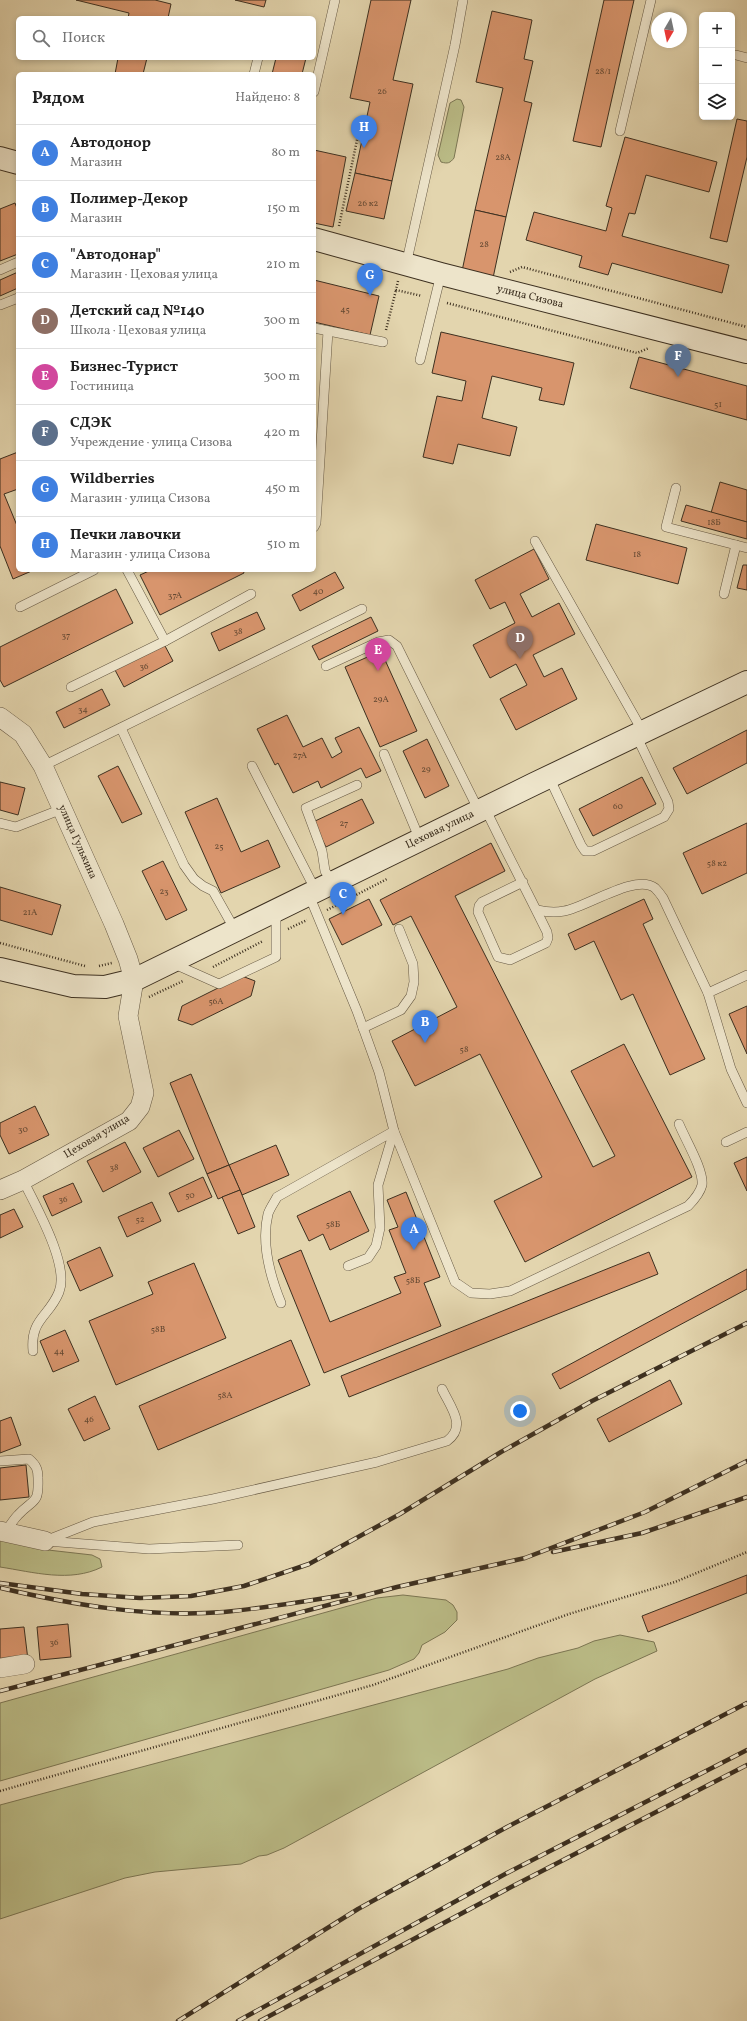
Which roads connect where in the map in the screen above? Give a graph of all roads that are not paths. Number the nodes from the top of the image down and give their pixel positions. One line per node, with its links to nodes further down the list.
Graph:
1 (335, 0): 8 (lane)
2 (463, 0): 15 (lane)
3 (651, 0): 9 (lane)
4 (736, 55): 5 (lane)
5 (747, 58)
6 (258, 60): 7 (lane)
7 (254, 72)
8 (316, 83)
9 (620, 131)
10 (0, 158): 11 (main road)
11 (16, 162)
12 (316, 240): 15 (main road, улица Сизова)
13 (16, 263): 14 (lane)
14 (0, 270)
15 (402, 270): 16 (main road, улица Сизова)
16 (441, 274): 22 (main road, улица Сизова); 23 (lane)
17 (16, 299): 18 (lane)
18 (0, 305)
19 (316, 328): 20 (lane)
20 (328, 331): 21 (lane); 25 (lane)
21 (383, 342)
22 (747, 352)
23 (420, 360)
24 (676, 488): 27 (lane)
25 (316, 523)
26 (535, 541): 41 (lane)
27 (736, 545): 28 (lane); 32 (lane)
28 (747, 548)
29 (90, 572): 33 (lane)
30 (128, 572): 35 (lane)
31 (251, 594): 35 (lane)
32 (724, 594)
33 (20, 607)
34 (362, 610): 40 (lane)
35 (165, 641): 38 (lane)
36 (326, 666): 48 (lane)
37 (747, 682): 41 (main road, Цеховая улица)
38 (71, 687)
39 (0, 717): 43 (street, улица Гулькина)
40 (122, 728): 43 (lane); 56 (lane)
41 (639, 734): 45 (main road, Цеховая улица); 45 (lane)
42 (384, 754): 50 (lane)
43 (43, 766): 47 (street, улица Гулькина)
44 (252, 766): 52 (lane)
45 (549, 777): 48 (main road, Цеховая улица)
46 (356, 785): 52 (lane)
47 (62, 809): 49 (lane); 60 (street, улица Гулькина)
48 (482, 810): 50 (main road, Цеховая улица); 51 (lane)
49 (0, 823)
50 (420, 840): 52 (main road, Цеховая улица)
51 (523, 882): 54 (lane); 54 (lane)
52 (319, 890): 53 (main road, Цеховая улица); 62 (lane)
53 (276, 910): 56 (main road, Цеховая улица); 57 (lane)
54 (536, 910): 61 (lane)
55 (399, 929): 62 (lane)
56 (235, 930): 57 (main road, Цеховая улица)
57 (171, 962): 60 (main road, Цеховая улица)
58 (0, 969): 60 (main road, Цеховая улица)
59 (747, 975): 61 (lane)
60 (134, 980): 68 (street, Цеховая улица)
61 (708, 993): 63 (lane)
62 (363, 1028): 65 (lane)
63 (747, 1103)
64 (679, 1124): 65 (lane)
65 (394, 1131): 70 (lane); 71 (lane)
66 (747, 1132): 67 (lane)
67 (726, 1142)
68 (23, 1180): 69 (street, Цеховая улица); 72 (lane)
69 (0, 1190)
70 (348, 1266)
71 (281, 1303)
72 (32, 1351)
73 (442, 1389): 76 (lane)
74 (0, 1461): 75 (lane)
75 (2, 1532): 76 (street)
76 (45, 1541): 77 (lane)
77 (238, 1545)
78 (25, 1664): 79 (street)
79 (0, 1668)

